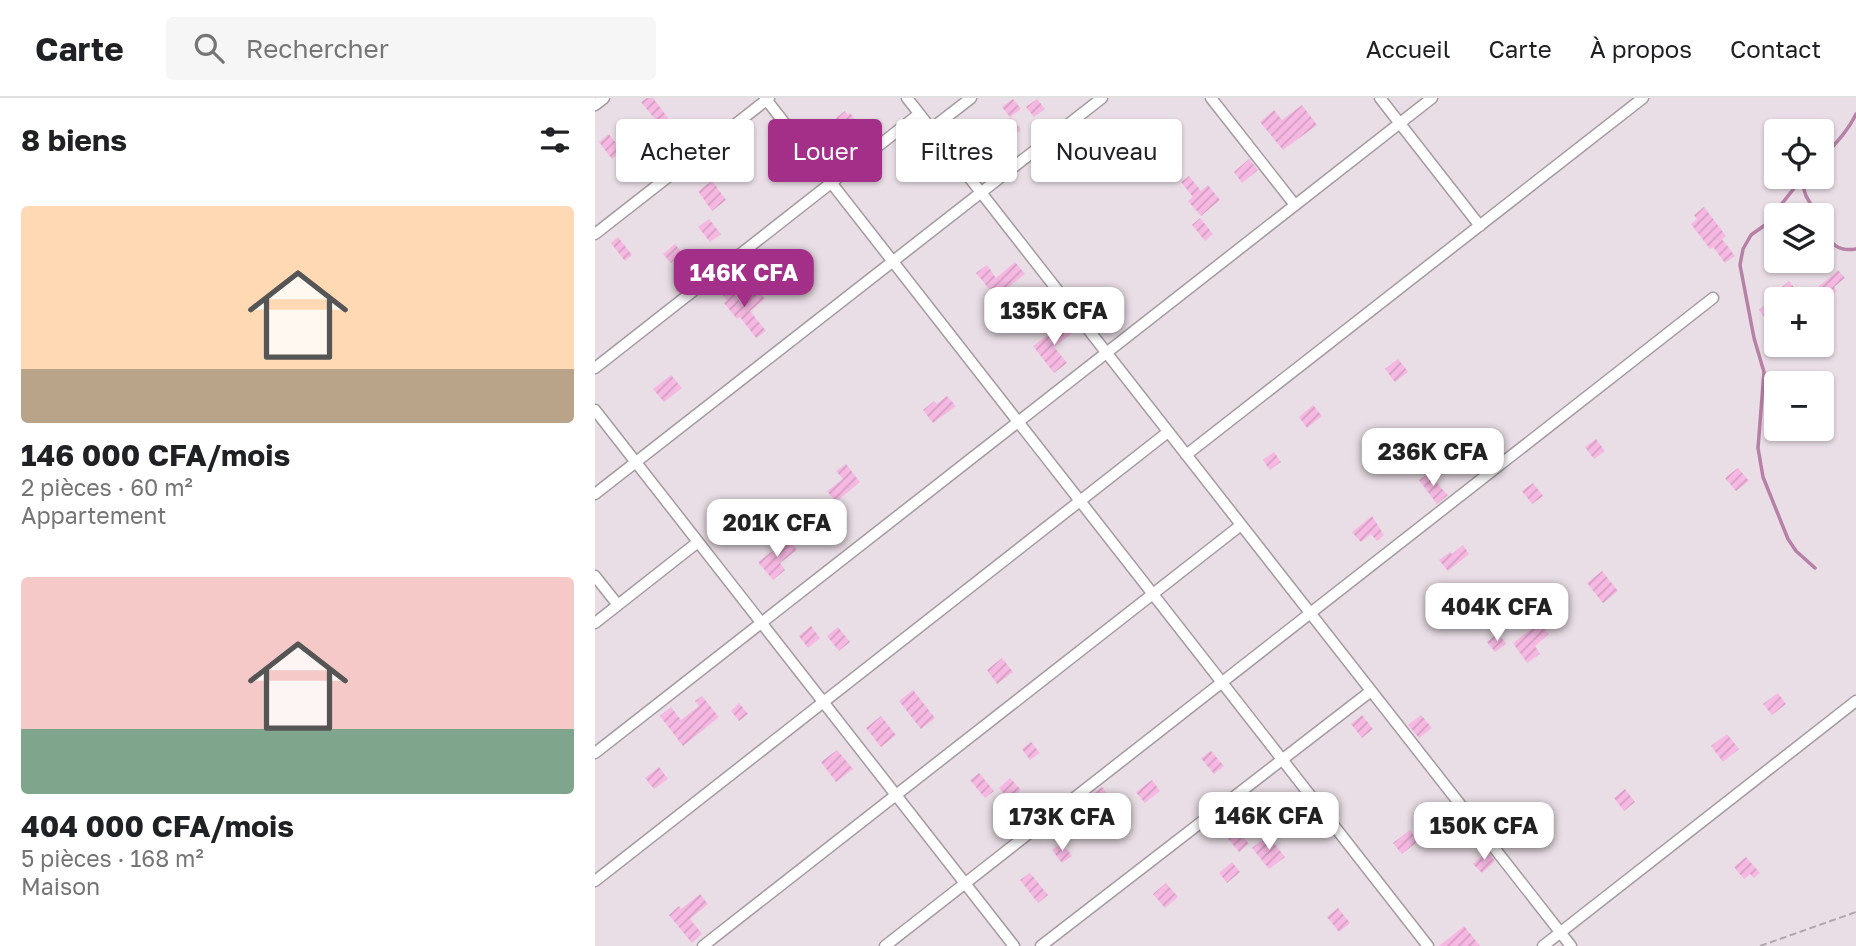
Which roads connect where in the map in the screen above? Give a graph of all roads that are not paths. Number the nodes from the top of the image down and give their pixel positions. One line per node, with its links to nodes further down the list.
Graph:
1 (604, 98): 10 (street)
2 (907, 98): 11 (street)
3 (971, 98): 13 (street)
4 (1102, 98): 17 (street)
5 (1211, 98): 18 (street)
6 (1380, 98): 14 (street)
7 (1432, 98): 14 (street)
8 (1643, 98): 19 (street)
9 (766, 99): 16 (street); 20 (street)
10 (595, 105)
11 (919, 114): 12 (street); 16 (street)
12 (923, 119)
13 (945, 119)
14 (1400, 123): 18 (street); 19 (street)
15 (973, 182): 17 (street)
16 (831, 183): 21 (street); 24 (street)
17 (981, 192): 21 (street); 23 (street)
18 (1295, 205): 23 (street)
19 (1480, 226): 28 (street)
20 (595, 234)
21 (893, 261): 26 (street); 29 (street)
22 (1713, 298): 37 (street)
23 (1107, 353): 26 (street); 27 (street)
24 (595, 368)
25 (595, 410): 29 (street)
26 (1018, 422): 31 (street); 39 (street)
27 (1168, 432): 28 (street); 31 (street)
28 (1187, 455): 32 (street)
29 (636, 462): 30 (street); 33 (street)
30 (595, 494)
31 (1080, 501): 35 (street); 43 (street)
32 (1241, 525): 35 (street); 37 (street)
33 (698, 542): 36 (street); 39 (street)
34 (595, 576): 36 (street)
35 (1153, 594): 40 (street); 46 (street)
36 (618, 605): 38 (street)
37 (1310, 613): 40 (street); 41 (street)
38 (595, 623)
39 (761, 623): 43 (street); 44 (street)
40 (1222, 682): 45 (street); 48 (street)
41 (1371, 691): 45 (street); 49 (street)
42 (1856, 701): 49 (street)
43 (823, 702): 46 (street); 47 (street)
44 (595, 753)
45 (1283, 760): 53 (street); 54 (street)
46 (896, 795): 48 (street); 50 (street)
47 (595, 881)
48 (965, 883): 51 (street); 52 (street)
49 (1560, 933): 55 (street); 56 (street)
50 (703, 946)
51 (885, 946)
52 (1014, 946)
53 (1041, 946)
54 (1428, 946)
55 (1543, 946)
56 (1570, 946)

